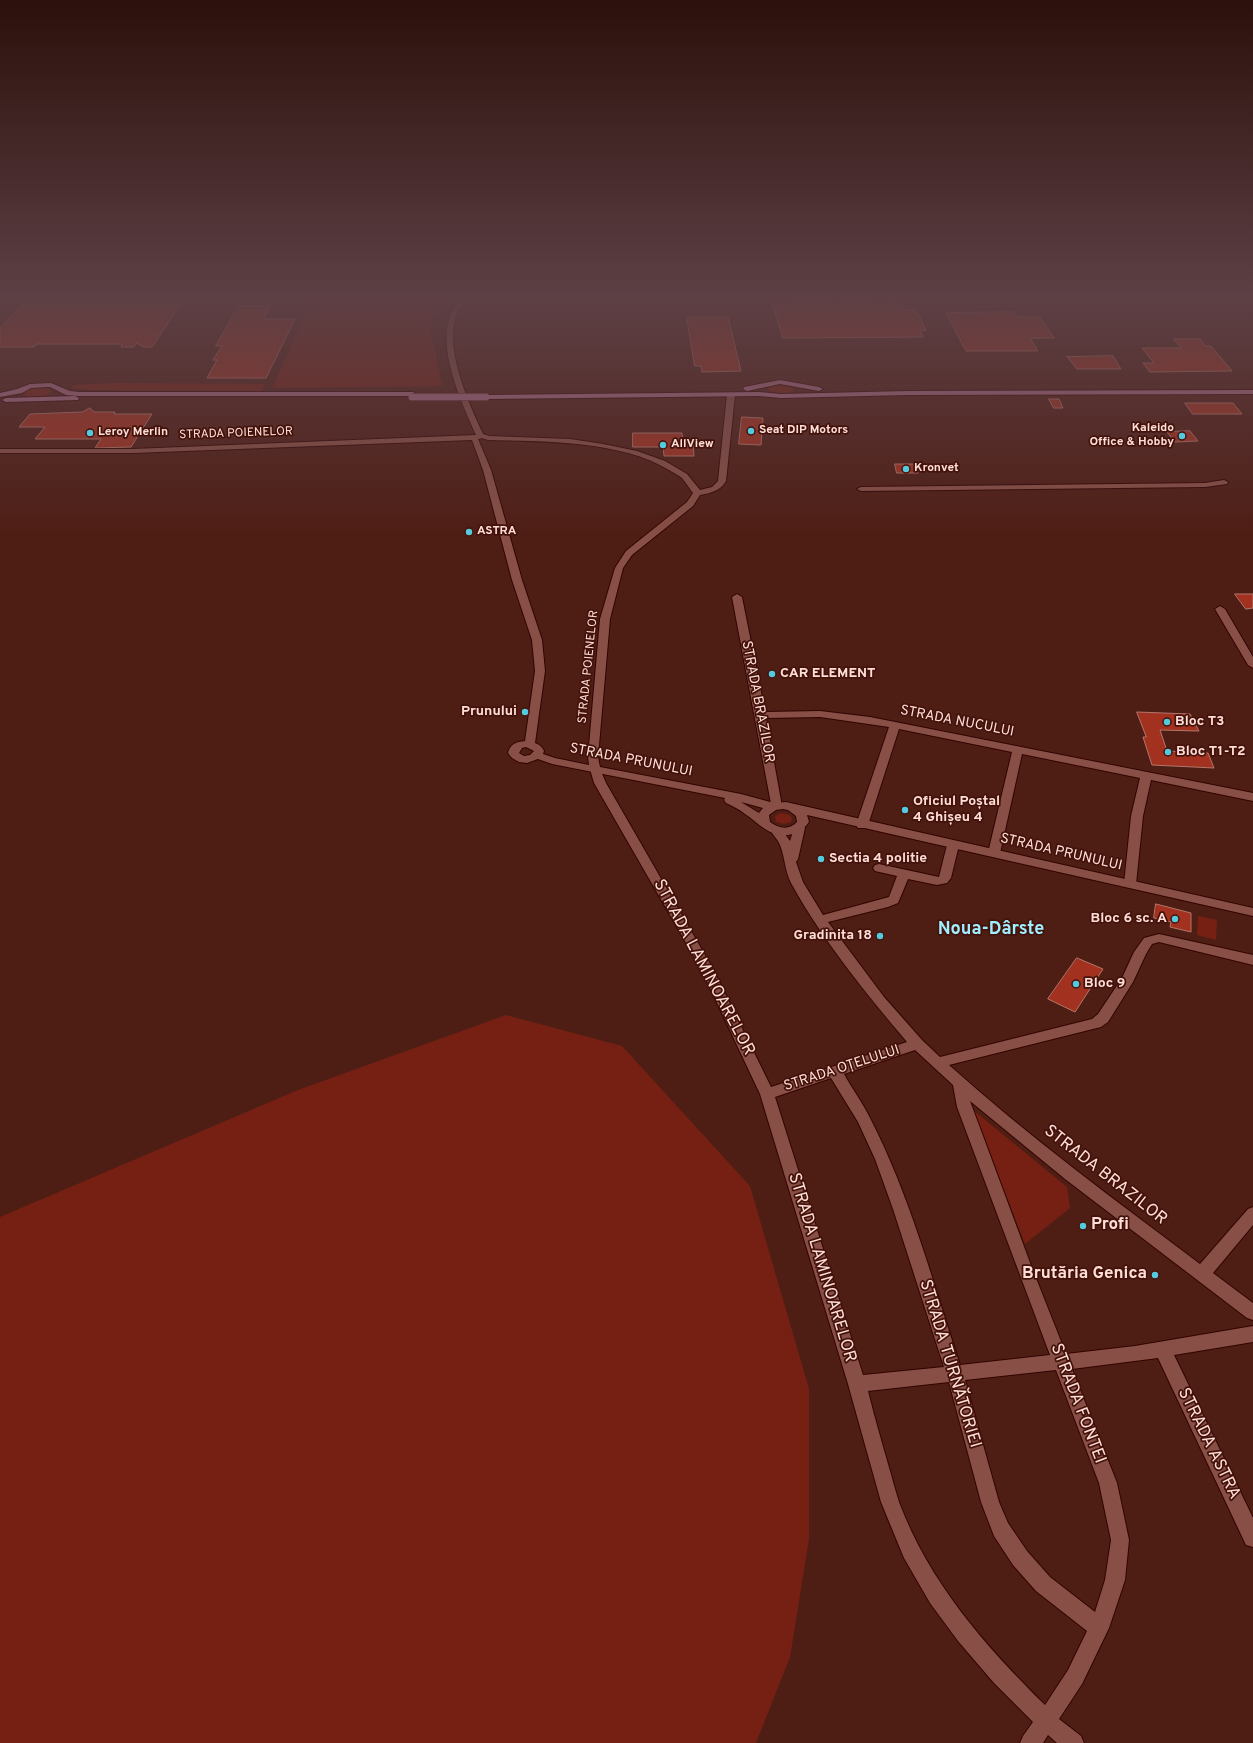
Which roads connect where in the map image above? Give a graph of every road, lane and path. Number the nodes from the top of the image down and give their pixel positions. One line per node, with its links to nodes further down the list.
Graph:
1 (458, 376): 16 (street)
2 (768, 384): 3 (main road); 7 (main road); 13 (main road)
3 (796, 386): 6 (main road); 11 (main road)
4 (58, 389): 9 (main road); 12 (main road); 15 (main road)
5 (1253, 392): 6 (main road)
6 (907, 393): 11 (main road)
7 (771, 394): 10 (main road); 11 (main road)
8 (0, 395): 9 (main road)
9 (20, 395): 14 (main road); 15 (main road)
10 (731, 395): 13 (main road); 22 (street)
11 (791, 395)
12 (412, 396): 13 (main road, bridge); 15 (main road)
13 (485, 396)
14 (0, 400)
15 (39, 400)
16 (476, 439): 17 (street, STRADA POIENELOR); 18 (street, STRADA POIENELOR); 19 (street)
17 (488, 439): 19 (street); 20 (street, STRADA POIENELOR)
18 (0, 451)
19 (487, 470): 30 (street)
20 (684, 475): 22 (street); 24 (street, STRADA POIENELOR)
21 (1224, 482): 23 (street)
22 (720, 485): 24 (street)
23 (861, 489)
24 (697, 493): 33 (street, STRADA POIENELOR)
25 (737, 597): 28 (street, STRADA BRAZILOR)
26 (1220, 609): 27 (street)
27 (1253, 665)
28 (760, 715): 29 (street, STRADA NUCULUI); 37 (street, STRADA BRAZILOR)
29 (895, 726): 31 (street, STRADA NUCULUI); 40 (street)
30 (530, 744): 32 (street); 32 (street, STRADA PRUNULUI)
31 (1018, 749): 34 (street, STRADA NUCULUI); 44 (street)
32 (537, 755): 33 (street, STRADA PRUNULUI)
33 (595, 769): 35 (street, STRADA PRUNULUI); 56 (street, STRADA LAMINOARELOR)
34 (1146, 776): 36 (street, STRADA NUCULUI); 48 (street)
35 (720, 795): 37 (street, STRADA PRUNULUI); 39 (street, STRADA PRUNULUI)
36 (1253, 797)
37 (775, 806): 38 (street); 39 (street)
38 (795, 809): 40 (street, STRADA PRUNULUI); 41 (street)
39 (764, 823): 42 (street)
40 (862, 825): 41 (street, STRADA PRUNULUI); 43 (street, STRADA PRUNULUI)
41 (800, 826): 42 (street); 45 (street)
42 (776, 830): 45 (street, STRADA BRAZILOR)
43 (953, 845): 44 (street, STRADA PRUNULUI); 47 (street)
44 (994, 853): 48 (street, STRADA PRUNULUI)
45 (791, 864): 50 (street, STRADA BRAZILOR)
46 (879, 868): 47 (street)
47 (904, 874): 50 (street)
48 (1130, 884): 49 (street, STRADA PRUNULUI)
49 (1253, 912)
50 (820, 920): 52 (street, STRADA BRAZILOR)
51 (1253, 960): 53 (street)
52 (917, 1044): 53 (street, STRADA BRAZILOR); 54 (street, STRADA OȚELULUI)
53 (937, 1063): 55 (street, STRADA BRAZILOR)
54 (835, 1072): 56 (street, STRADA OȚELULUI); 63 (street, STRADA TURNĂTORIEI)
55 (960, 1084): 58 (street, STRADA BRAZILOR); 62 (street, STRADA FONTEI)
56 (767, 1094): 64 (street, STRADA LAMINOARELOR)
57 (1253, 1214): 58 (street)
58 (1202, 1274): 59 (street, STRADA BRAZILOR)
59 (1253, 1314)
60 (1253, 1334): 61 (street)
61 (1162, 1350): 62 (street); 65 (street, STRADA ASTRA)
62 (1061, 1363): 63 (street); 66 (street, STRADA FONTEI)
63 (955, 1374): 64 (street); 66 (street, STRADA TURNĂTORIEI)
64 (857, 1384): 67 (street, STRADA LAMINOARELOR)
65 (1253, 1538)
66 (1099, 1628): 67 (street, STRADA FONTEI)
67 (1046, 1721): 68 (street, STRADA FONTEI); 69 (street, STRADA LAMINOARELOR)
68 (1030, 1743)
69 (1074, 1743)

